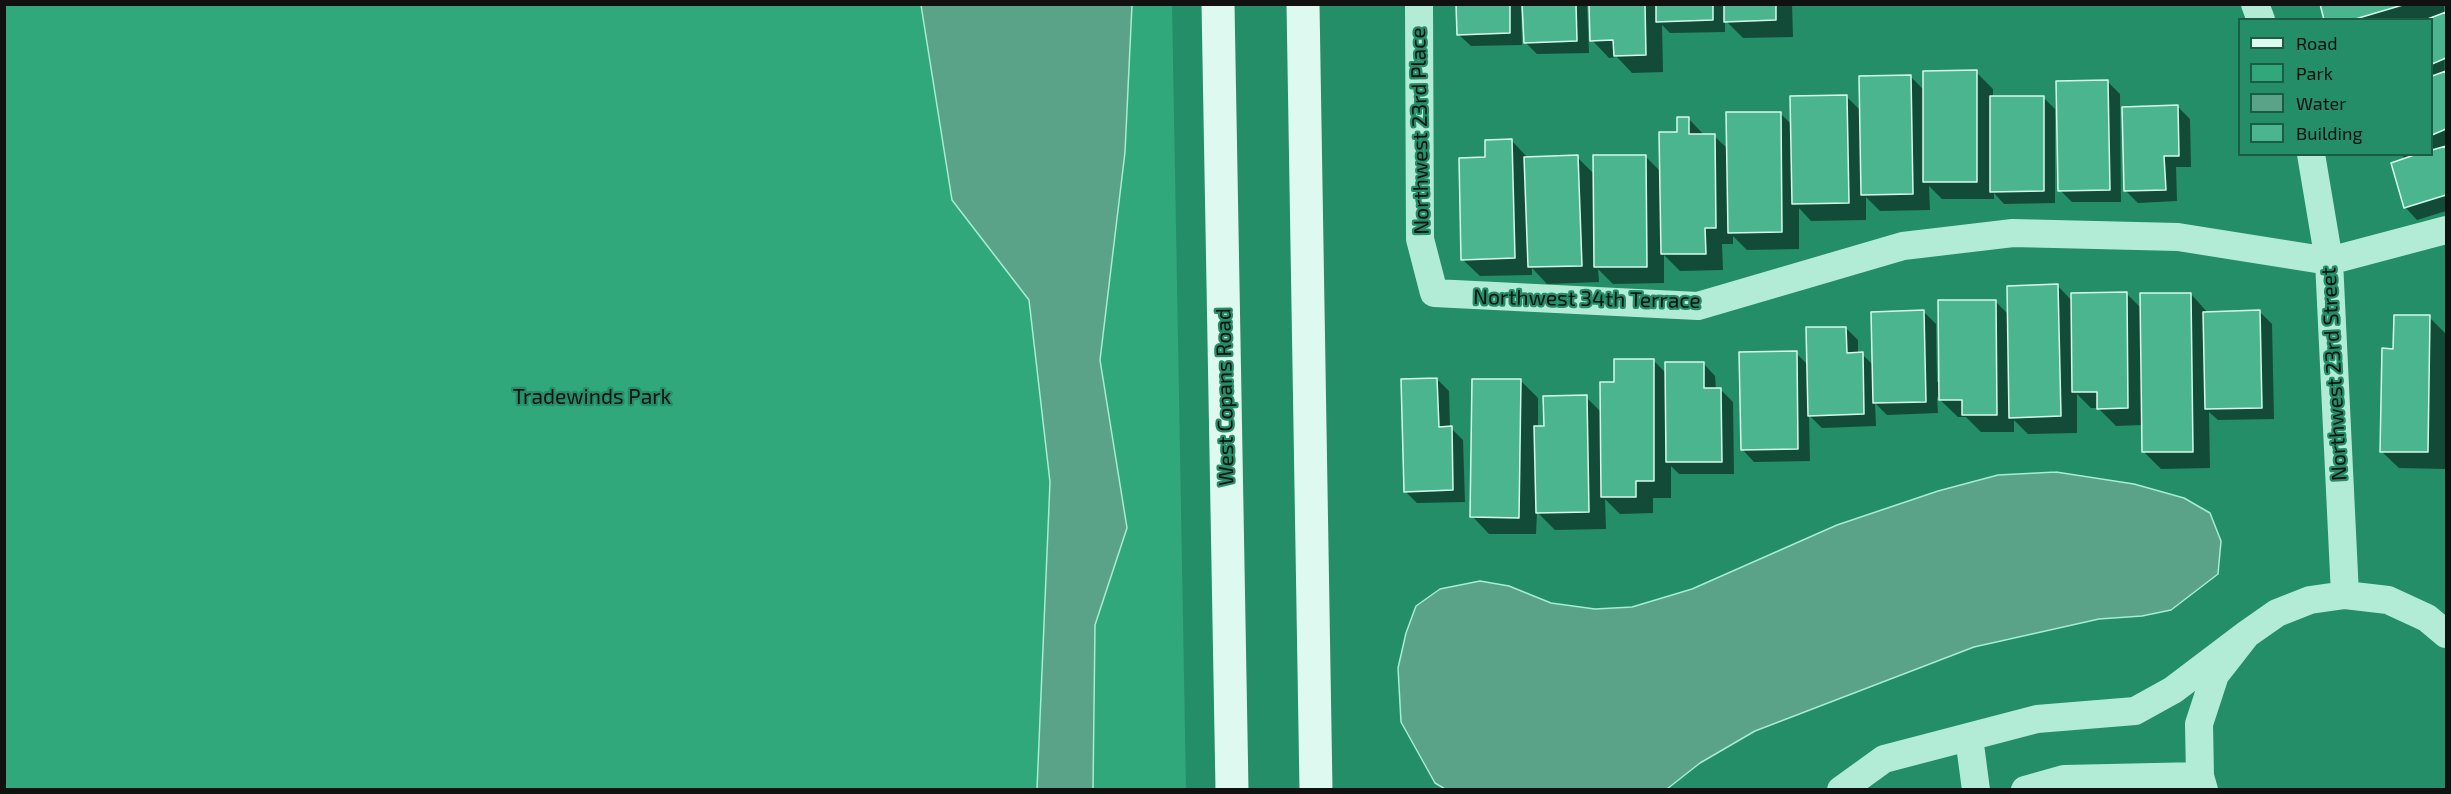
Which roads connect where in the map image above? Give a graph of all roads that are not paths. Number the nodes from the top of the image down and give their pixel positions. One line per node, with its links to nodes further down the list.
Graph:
1 (1218, 4): 13 (main road, West Copans Road)
2 (1303, 4): 14 (main road)
3 (1419, 4): 7 (street, Northwest 23rd Place)
4 (2311, 156): 6 (street, Northwest 23rd Street)
5 (2446, 230): 6 (street, Northwest 34th Terrace)
6 (2329, 261): 7 (street, Northwest 34th Terrace); 8 (street, Northwest 23rd Street)
7 (1434, 293)
8 (2345, 595): 9 (street); 10 (street)
9 (2247, 634): 11 (street); 12 (street)
10 (2446, 634)
11 (1969, 737): 15 (street); 16 (street)
12 (2202, 783): 17 (street)
13 (1232, 789)
14 (1316, 789)
15 (1841, 789)
16 (1976, 789)
17 (2025, 789)

